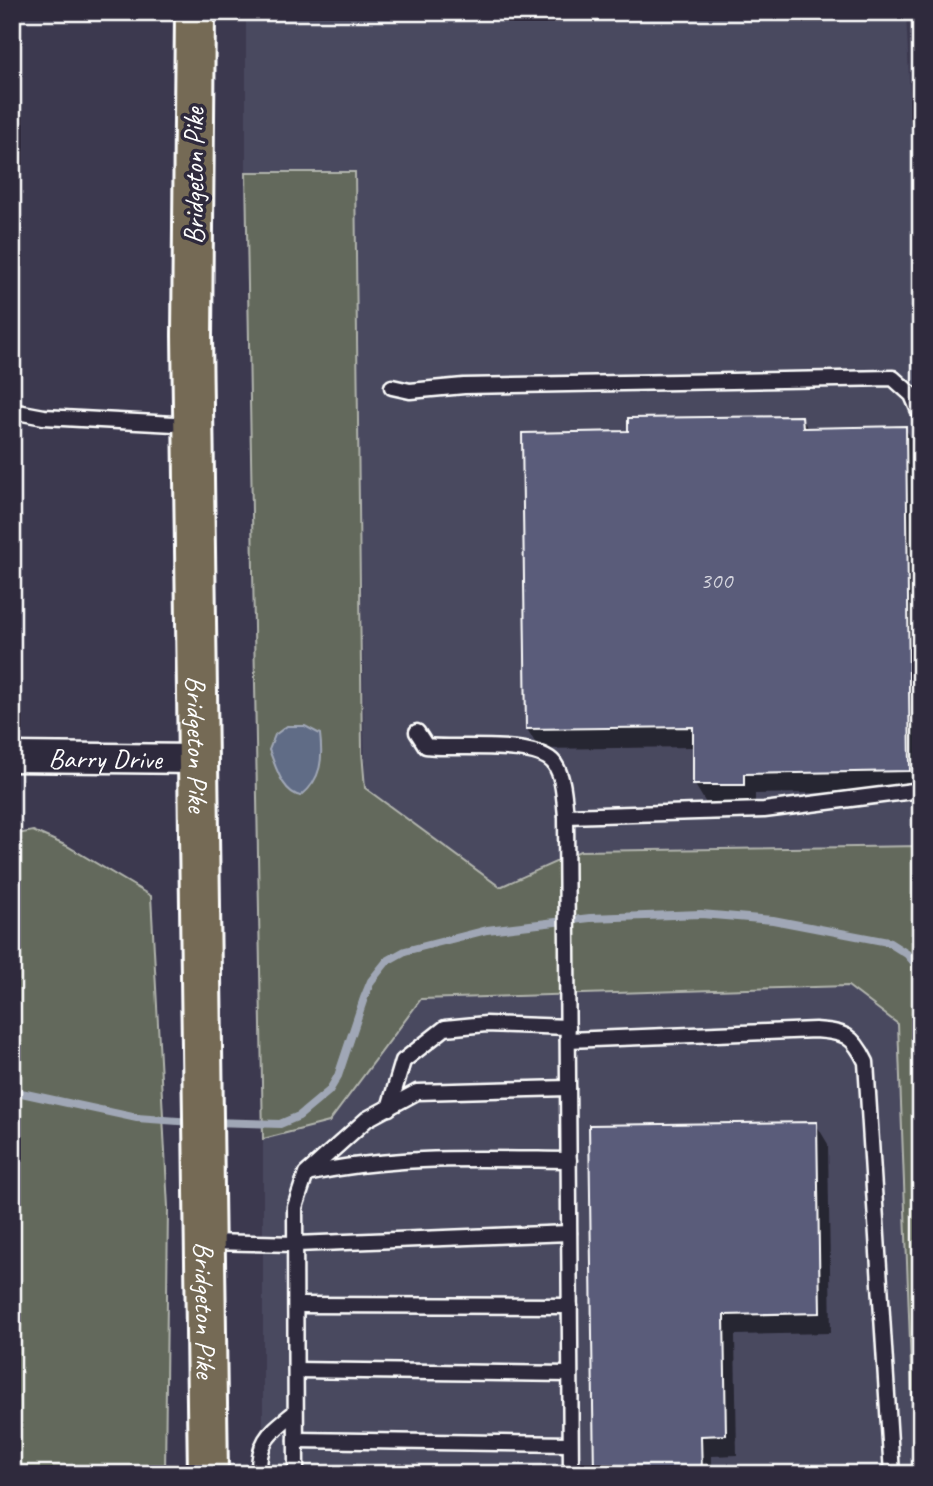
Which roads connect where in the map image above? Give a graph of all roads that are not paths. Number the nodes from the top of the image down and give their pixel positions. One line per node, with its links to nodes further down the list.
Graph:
1 (195, 12): 5 (main road, Bridgeton Pike)
2 (392, 387): 4 (lane)
3 (12, 411): 5 (lane)
4 (921, 416)
5 (194, 425): 8 (main road, Bridgeton Pike)
6 (417, 732): 10 (lane)
7 (12, 757): 8 (street, Barry Drive)
8 (197, 759): 17 (main road, Bridgeton Pike)
9 (921, 790): 10 (lane)
10 (566, 816): 11 (lane)
11 (568, 1034): 12 (lane); 13 (lane); 30 (lane)
12 (568, 1088): 13 (lane); 14 (lane)
13 (389, 1108): 15 (lane)
14 (569, 1160): 15 (lane); 16 (lane)
15 (306, 1174): 18 (lane)
16 (569, 1233): 18 (lane); 20 (lane)
17 (204, 1242): 18 (lane); 26 (main road, Bridgeton Pike)
18 (296, 1244): 19 (lane)
19 (296, 1305): 20 (lane); 21 (lane)
20 (570, 1306): 22 (lane)
21 (296, 1370): 22 (lane); 23 (lane)
22 (569, 1374): 25 (lane)
23 (295, 1412): 24 (lane); 27 (lane)
24 (296, 1440): 25 (lane); 28 (lane)
25 (570, 1444): 29 (lane)
26 (208, 1474)
27 (259, 1474)
28 (296, 1474)
29 (571, 1474)
30 (892, 1474)

